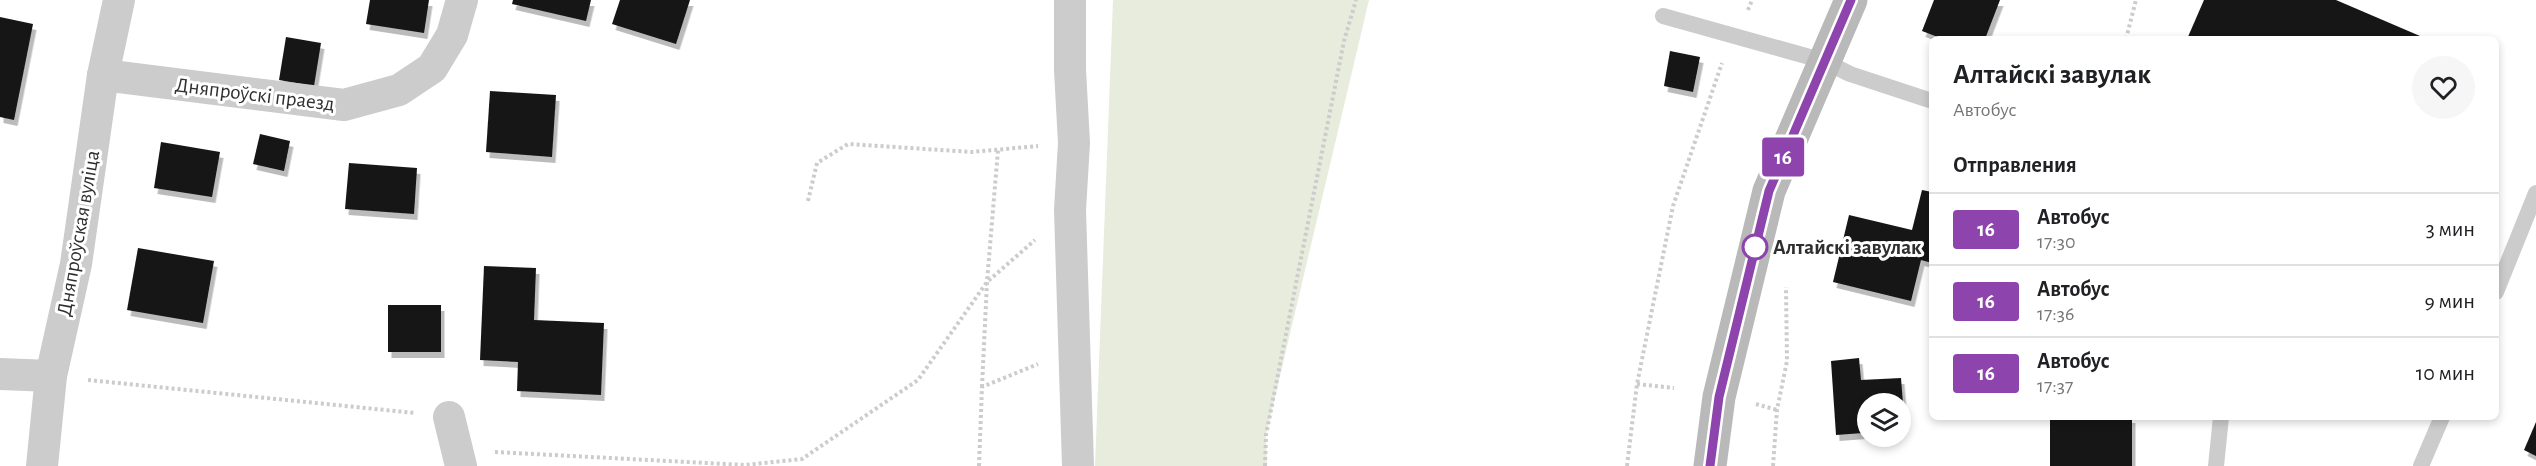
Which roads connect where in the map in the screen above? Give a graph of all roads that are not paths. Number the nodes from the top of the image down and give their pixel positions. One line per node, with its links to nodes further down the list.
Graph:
1 (119, 0): 7 (street, Дняпроўская вуліца)
2 (462, 0): 7 (street, Дняпроўскі праезд)
3 (1070, 0): 18 (street)
4 (1846, 2): 6 (main road)
5 (1663, 16): 6 (lane)
6 (1824, 62): 8 (lane); 19 (main road)
7 (103, 75): 12 (street, Дняпроўская вуліца)
8 (1929, 100)
9 (2536, 194): 10 (lane)
10 (2499, 285)
11 (0, 374): 12 (street)
12 (51, 376): 17 (street, Дняпроўская вуліца)
13 (449, 417): 16 (street)
14 (2221, 420): 20 (lane)
15 (2441, 420): 21 (lane)
16 (460, 458)
17 (42, 466)
18 (1078, 466)
19 (1710, 466)
20 (2216, 466)
21 (2421, 466)

